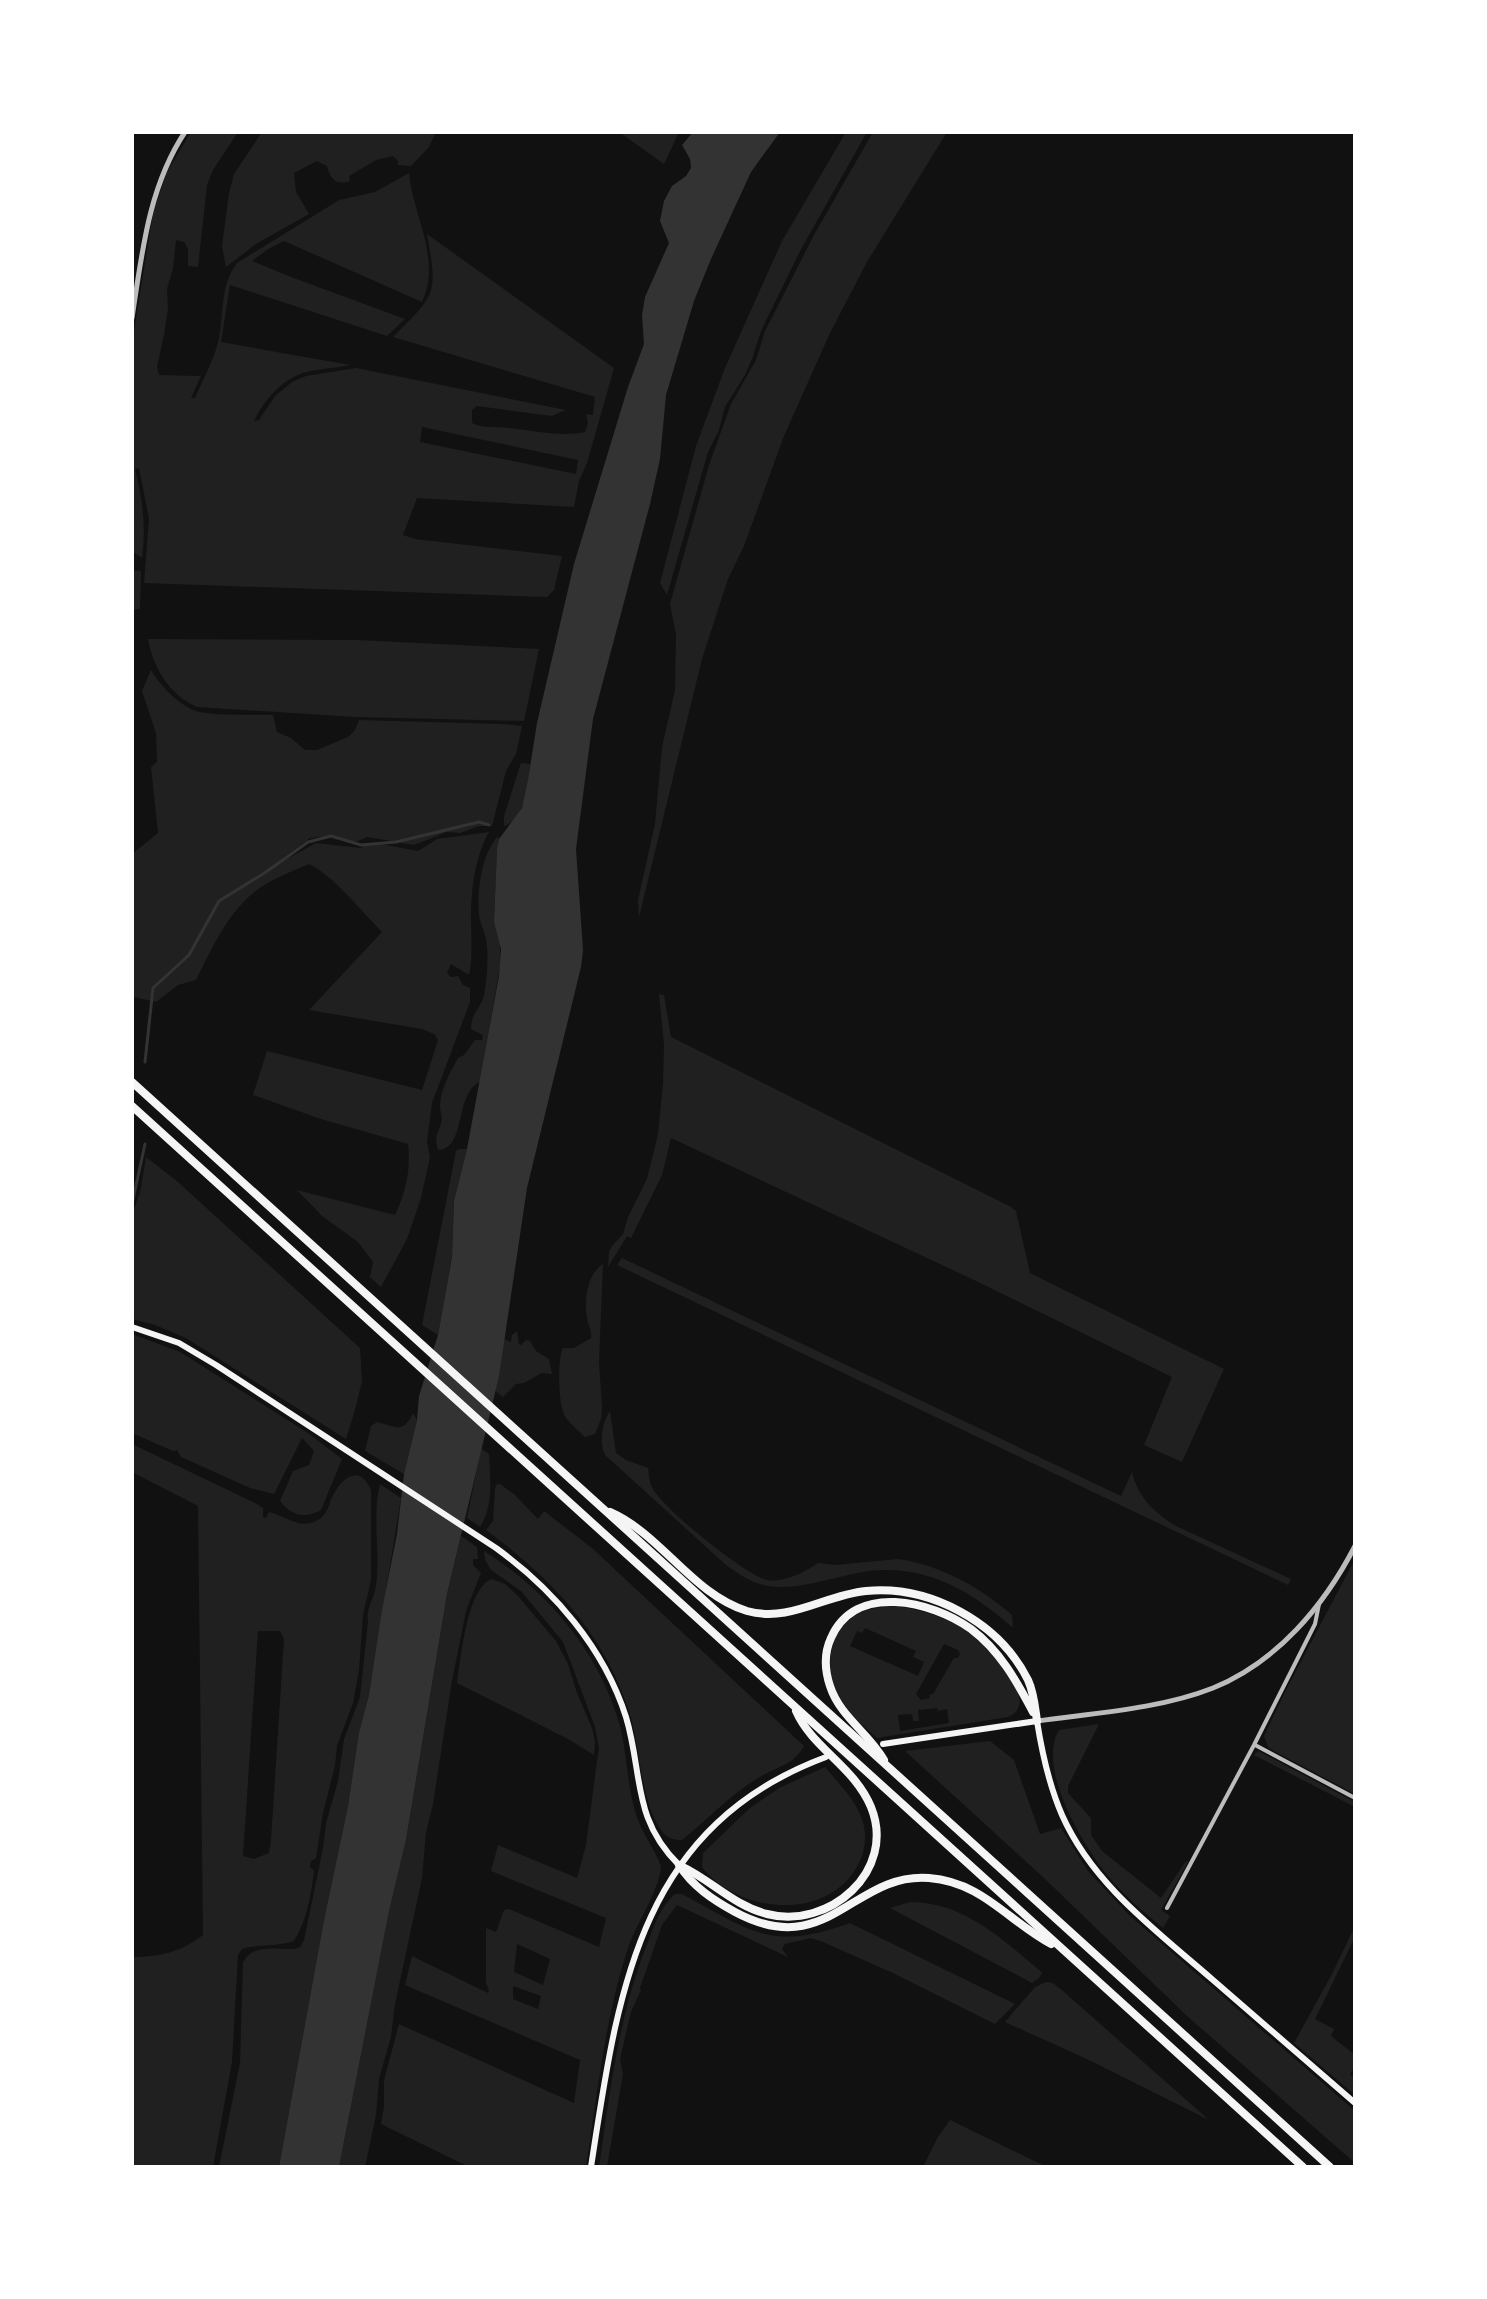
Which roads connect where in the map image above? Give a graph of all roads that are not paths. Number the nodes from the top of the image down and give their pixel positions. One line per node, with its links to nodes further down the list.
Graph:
1 (185, 132): 2 (street)
2 (132, 318)
3 (132, 1082): 6 (highway)
4 (132, 1106): 9 (highway)
5 (132, 1327): 16 (main road)
6 (603, 1509): 10 (highway); 14 (highway)
7 (1355, 1546): 8 (street)
8 (1320, 1602): 10 (street); 12 (street)
9 (794, 1706): 16 (highway); 18 (highway)
10 (1037, 1721): 11 (main road); 14 (highway); 19 (main road)
11 (883, 1744)
12 (1254, 1745): 15 (street); 17 (street)
13 (826, 1757): 16 (main road)
14 (889, 1768): 22 (highway)
15 (1355, 1798)
16 (679, 1865): 18 (highway); 20 (main road)
17 (1167, 1908)
18 (1061, 1949): 21 (highway)
19 (1355, 2103)
20 (591, 2167)
21 (1303, 2167)
22 (1330, 2167)

